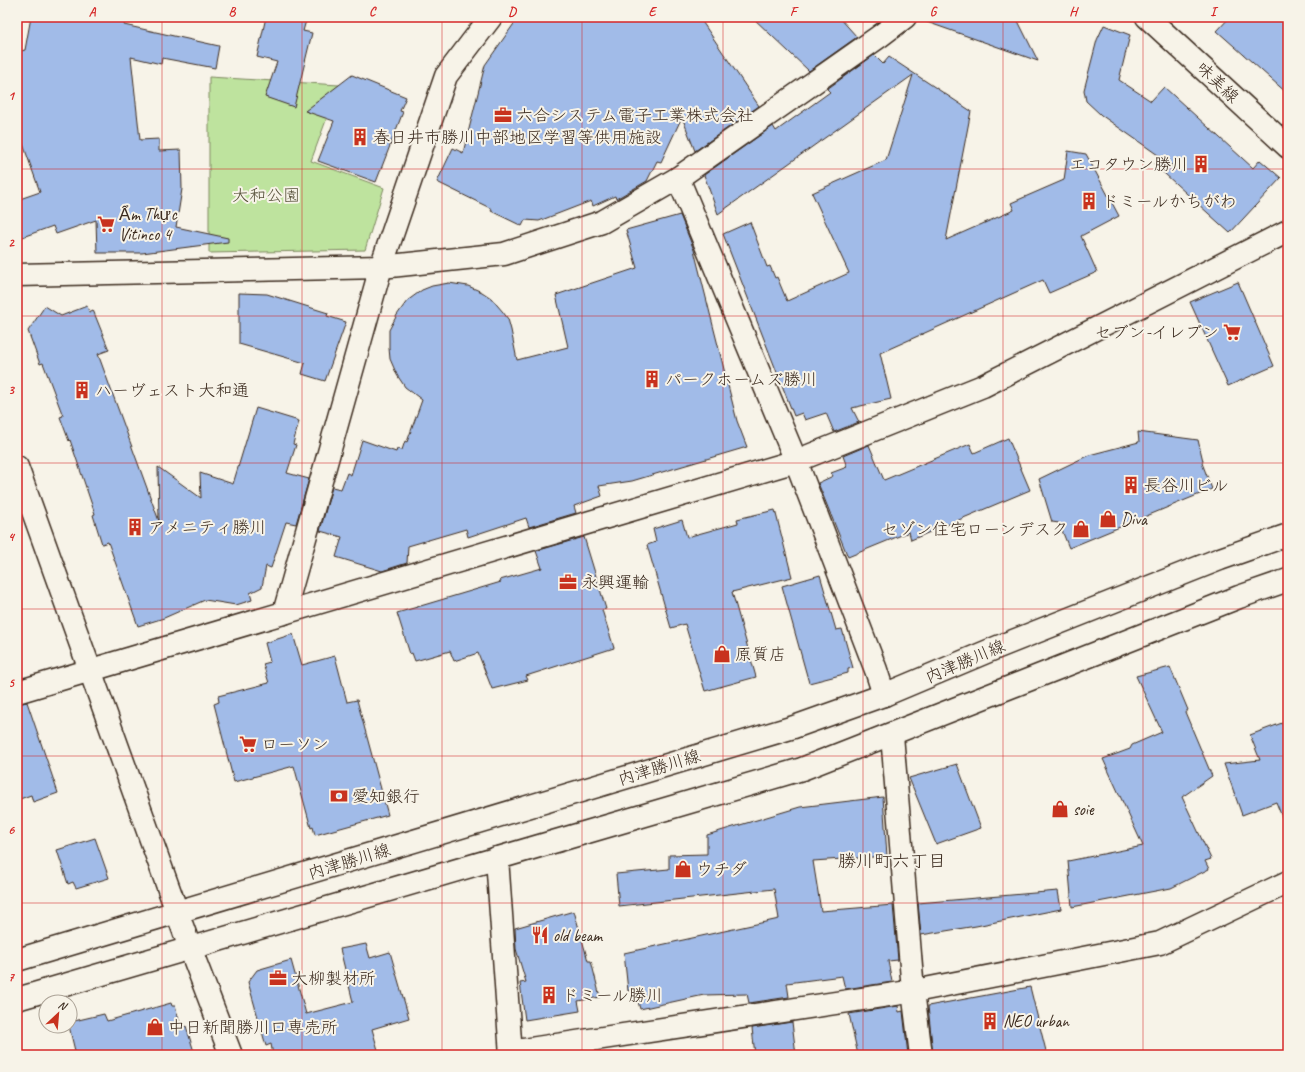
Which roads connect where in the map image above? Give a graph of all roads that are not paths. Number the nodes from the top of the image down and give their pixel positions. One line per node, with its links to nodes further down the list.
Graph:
1 (491, 17): 7 (street)
2 (905, 17): 5 (street)
3 (1147, 17): 4 (street, 味美線)
4 (1288, 147)
5 (678, 178): 7 (street); 9 (street)
6 (1288, 231): 9 (street)
7 (381, 267): 8 (street); 13 (street)
8 (17, 275)
9 (796, 460): 13 (street); 16 (street)
10 (17, 467): 14 (street)
11 (1288, 536): 16 (street, 内津勝川線)
12 (1288, 580): 17 (street)
13 (284, 613): 14 (street)
14 (90, 670): 15 (street); 20 (street)
15 (17, 692)
16 (884, 695): 20 (street, 内津勝川線)
17 (892, 735): 18 (street); 23 (street)
18 (497, 858): 21 (street); 25 (street)
19 (1288, 882): 23 (street)
20 (177, 912): 21 (street); 22 (street, 内津勝川線)
21 (190, 948): 24 (street); 26 (street)
22 (17, 960)
23 (913, 991): 25 (street); 27 (street)
24 (17, 999)
25 (510, 1053)
26 (231, 1055)
27 (921, 1055)

